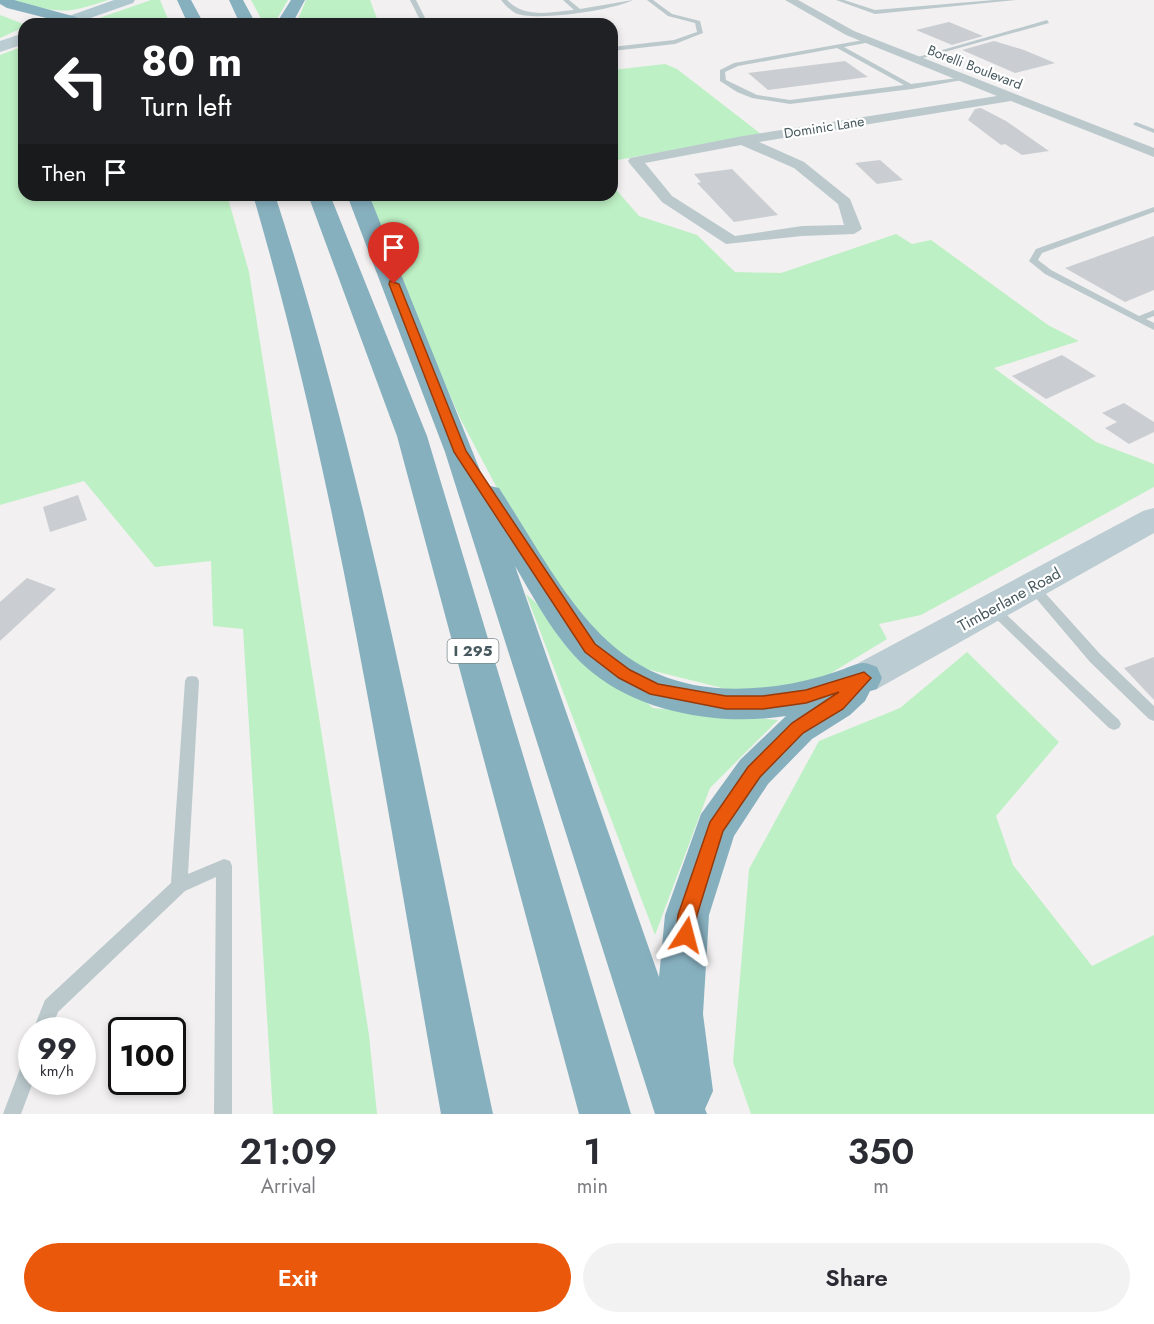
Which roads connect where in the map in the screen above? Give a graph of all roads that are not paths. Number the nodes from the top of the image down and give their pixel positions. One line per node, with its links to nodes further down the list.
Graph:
1 (3, 0): 21 (highway)
2 (128, 0): 22 (main road)
3 (184, 0): 23 (highway)
4 (199, 0): 24 (highway)
5 (236, 0): 25 (highway)
6 (298, 0): 26 (highway)
7 (413, 0): 27 (lane)
8 (504, 0): 19 (lane)
9 (566, 0): 17 (lane)
10 (630, 0): 17 (lane)
11 (650, 0): 34 (lane)
12 (790, 0): 31 (street, Borelli Boulevard)
13 (839, 0): 16 (lane)
14 (940, 0): 16 (lane)
15 (1013, 0): 16 (lane)
16 (949, 5)
17 (578, 10): 19 (lane)
18 (0, 11): 20 (highway)
19 (533, 14): 28 (lane)
20 (25, 18)
21 (54, 18)
22 (78, 18)
23 (193, 18)
24 (206, 18)
25 (245, 18)
26 (288, 18)
27 (422, 18)
28 (536, 18)
29 (1047, 22): 35 (lane)
30 (18, 40): 32 (street)
31 (869, 41): 33 (lane); 35 (street, Borelli Boulevard)
32 (0, 47)
33 (839, 47): 37 (lane); 37 (lane)
34 (618, 48)
35 (914, 59): 36 (street, Borelli Boulevard)
36 (965, 79): 37 (lane); 38 (street, Borelli Boulevard)
37 (912, 87)
38 (1012, 97): 41 (street, Dominic Lane); 42 (street, Borelli Boulevard)
39 (1136, 124): 40 (lane)
40 (1154, 131)
41 (743, 140): 41 (street, Dominic Lane)
42 (1154, 153)
43 (250, 201): 48 (highway)
44 (266, 201): 48 (highway)
45 (322, 201): 66 (highway, I 295)
46 (360, 201): 52 (highway)
47 (1154, 209): 50 (lane)
48 (291, 277): 65 (highway)
49 (1154, 313): 50 (lane)
50 (1139, 320): 51 (lane)
51 (1154, 327)
52 (460, 452): 56 (highway); 67 (highway)
53 (1153, 520): 54 (street, Timberlane Road)
54 (1033, 587): 55 (street, Timberlane Road); 58 (lane)
55 (993, 609): 56 (street, Timberlane Road); 59 (lane)
56 (864, 678): 68 (highway)
57 (192, 681): 60 (lane)
58 (1154, 715)
59 (1114, 724)
60 (179, 886): 61 (lane); 64 (lane)
61 (47, 1017)
62 (19, 1095): 63 (lane)
63 (12, 1114)
64 (223, 1114)
65 (467, 1114)
66 (605, 1114)
67 (681, 1114)
68 (690, 1114)

